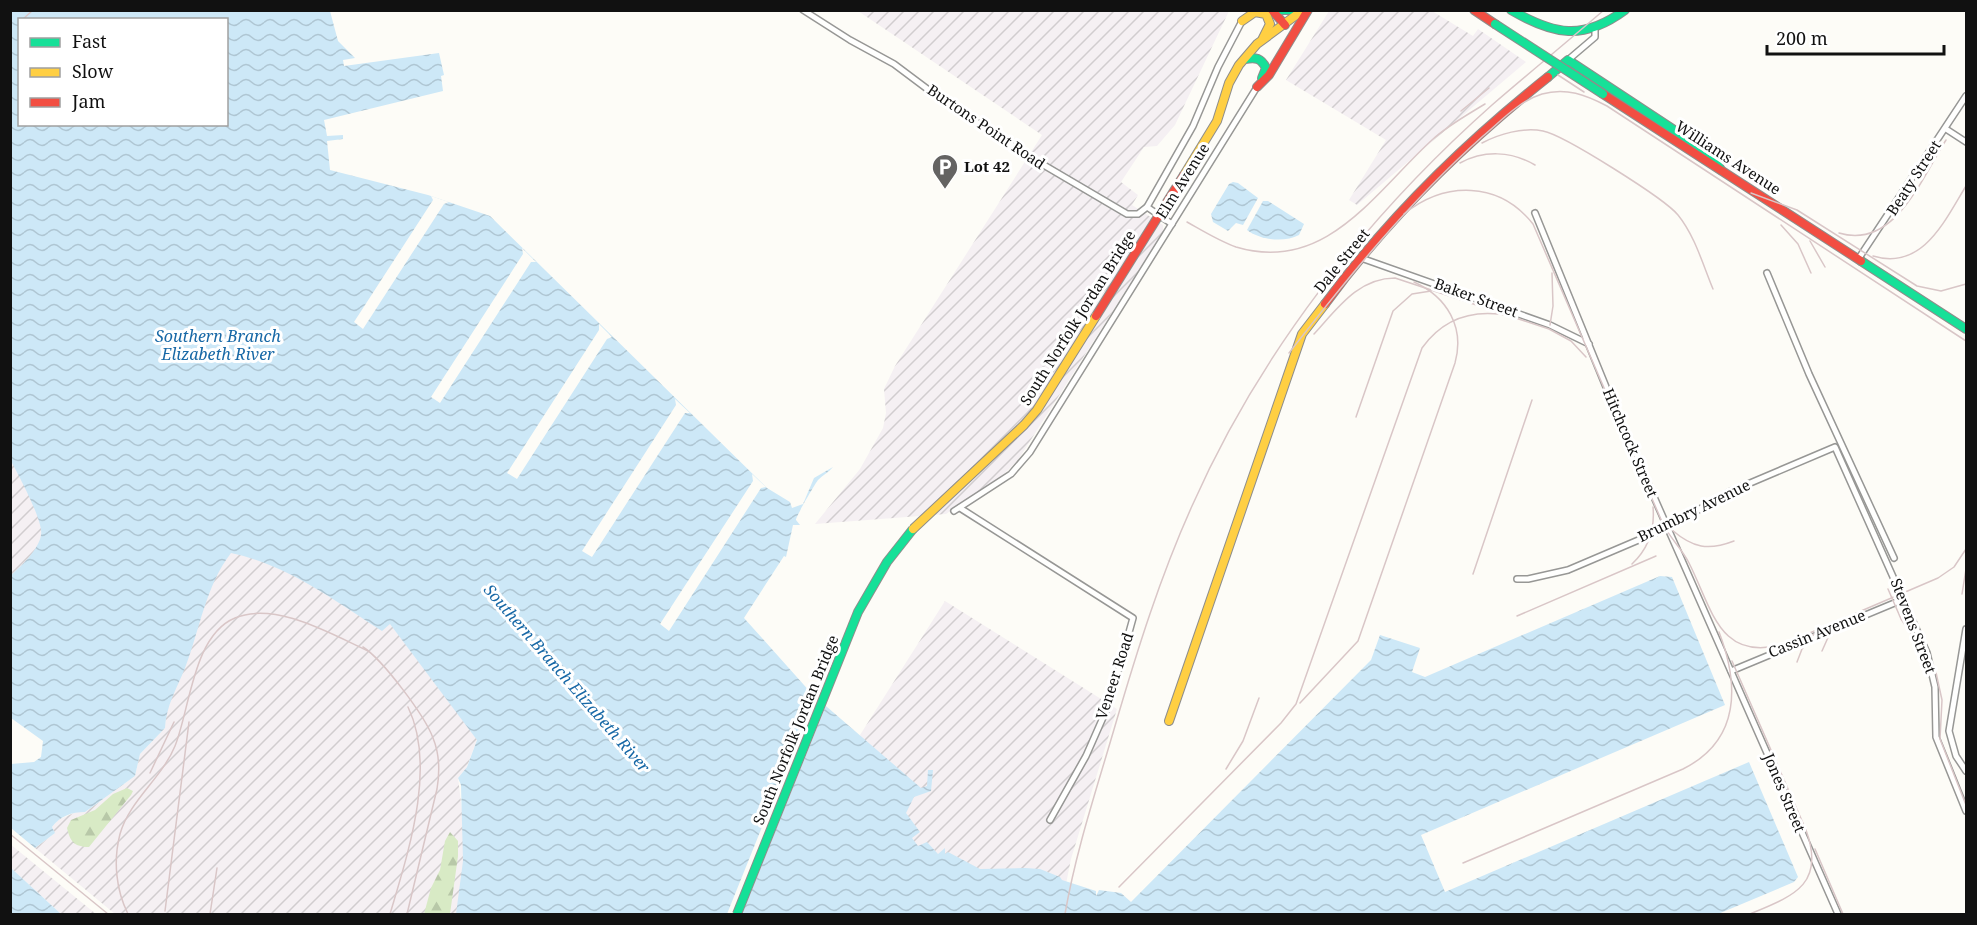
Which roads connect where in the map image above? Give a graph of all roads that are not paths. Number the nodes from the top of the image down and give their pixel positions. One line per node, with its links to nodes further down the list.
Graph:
1 (803, 10): 21 (street, Burtons Point Road)
2 (1249, 10): 10 (street)
3 (1274, 10): 4 (street); 11 (street)
4 (1291, 10)
5 (1303, 10): 11 (street)
6 (1308, 10): 16 (street)
7 (1474, 10): 20 (street, Williams Avenue, bridge)
8 (1511, 10): 12 (street)
9 (1625, 10): 12 (street)
10 (1242, 21): 13 (street); 21 (street)
11 (1285, 25): 13 (street)
12 (1595, 29): 14 (street)
13 (1257, 44): 15 (street)
14 (1568, 60): 20 (street); 24 (street, Dale Street)
15 (1240, 63): 16 (street); 41 (street, South Norfolk Jordan Bridge, bridge)
16 (1257, 87): 23 (street, Elm Avenue)
17 (1966, 96): 18 (street, Beaty Street)
18 (1946, 129): 19 (street); 25 (street, Beaty Street)
19 (1966, 142)
20 (1721, 170): 25 (street, Williams Avenue)
21 (1148, 207): 23 (street)
22 (1534, 213): 28 (street, Hitchcock Street)
23 (1172, 224): 30 (street, Elm Avenue)
24 (1361, 258): 28 (street, Baker Street); 37 (street, Dale Street)
25 (1860, 258): 27 (street, Williams Avenue)
26 (1767, 273): 32 (street, Stevens Street)
27 (1966, 329)
28 (1588, 344): 31 (street, Hitchcock Street)
29 (1835, 447): 31 (street, Brumbry Avenue); 34 (street, Stevens Street)
30 (957, 509): 40 (street, Veneer Road)
31 (1667, 528): 33 (street, Brumbry Avenue); 36 (street, Hitchcock Street)
32 (1894, 558)
33 (1517, 579)
34 (1904, 599): 36 (street, Cassin Avenue); 39 (street, Stevens Street)
35 (1966, 629): 38 (street)
36 (1731, 671): 42 (street, Jones Street)
37 (1169, 721)
38 (1966, 771)
39 (1966, 811)
40 (1050, 820)
41 (737, 915)
42 (1838, 915)

